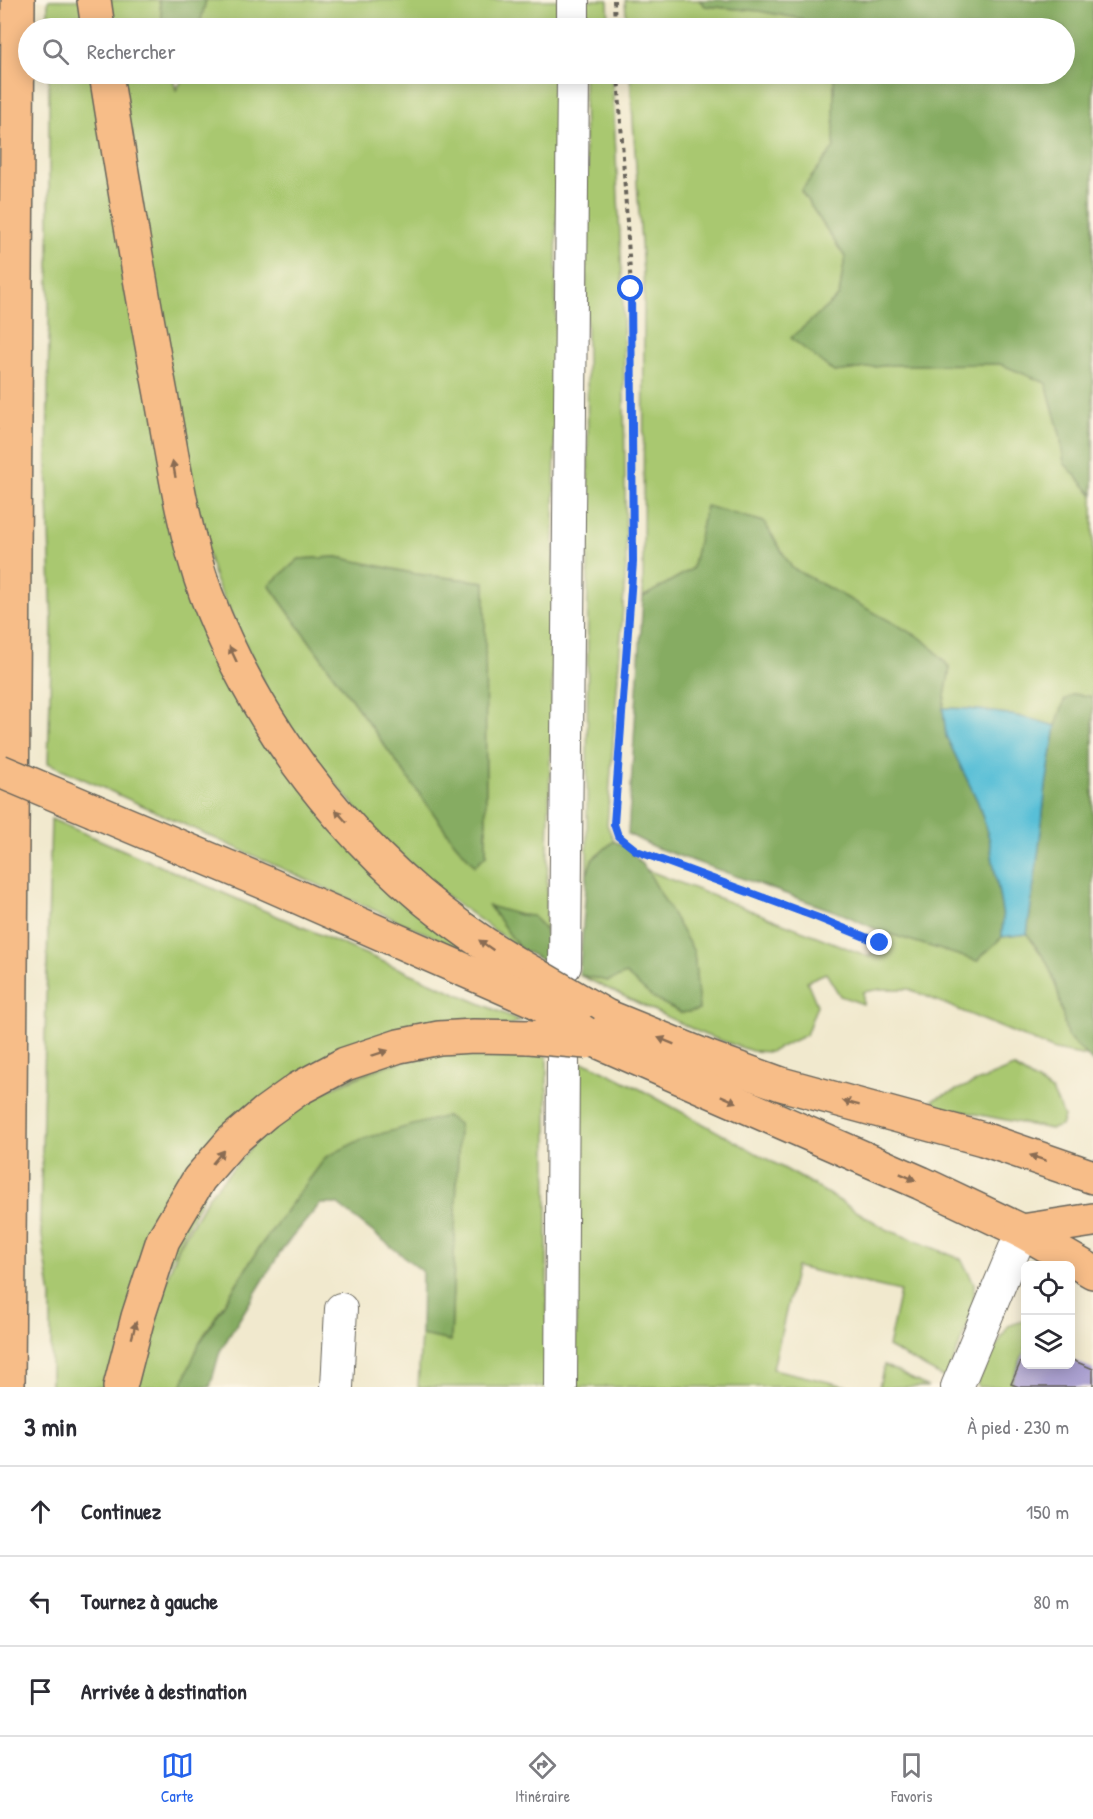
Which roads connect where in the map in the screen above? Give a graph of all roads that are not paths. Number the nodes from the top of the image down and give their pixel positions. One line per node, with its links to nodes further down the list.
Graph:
1 (18, 0): 21 (highway)
2 (94, 0): 4 (highway)
3 (573, 0): 5 (street)
4 (97, 18)
5 (573, 18)
6 (108, 84): 9 (highway, one-way to 6)
7 (573, 84): 9 (street)
8 (0, 771): 9 (highway, bridge)
9 (546, 981): 10 (highway, bridge)
10 (586, 1029): 11 (highway, one-way to 10); 13 (highway, one-way to 13); 22 (highway, one-way to 10, bridge); 24 (street)
11 (1093, 1177)
12 (1093, 1220): 13 (highway)
13 (1022, 1231): 14 (highway); 15 (highway); 16 (highway); 17 (highway); 25 (street)
14 (1093, 1238)
15 (1093, 1254)
16 (1055, 1261)
17 (1093, 1272)
18 (1075, 1277): 19 (highway)
19 (1093, 1293)
20 (340, 1309): 23 (street)
21 (8, 1387)
22 (120, 1387)
23 (337, 1387)
24 (561, 1387)
25 (957, 1387)

